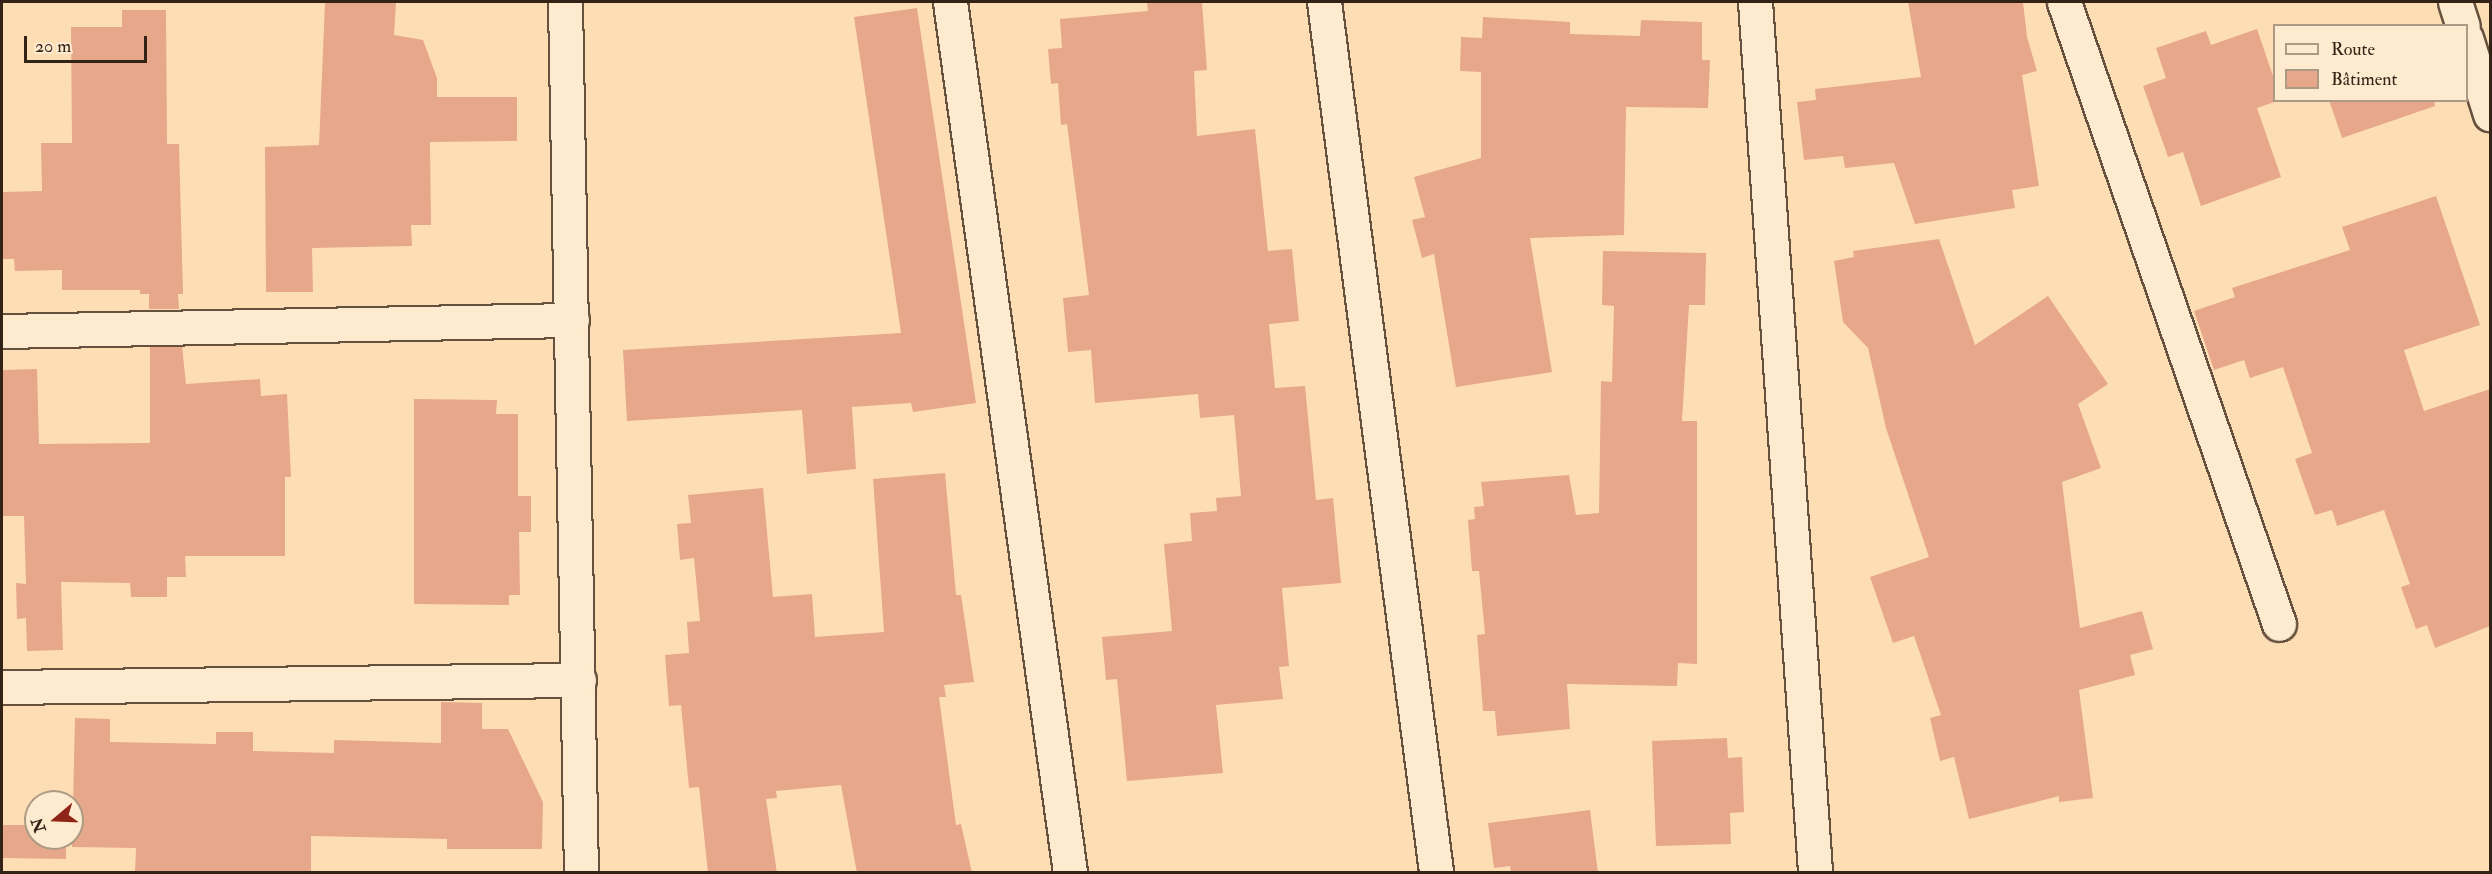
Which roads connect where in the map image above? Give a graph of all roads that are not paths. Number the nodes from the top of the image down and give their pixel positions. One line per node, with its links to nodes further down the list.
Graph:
1 (565, 2): 10 (street)
2 (950, 2): 16 (street)
3 (1324, 2): 17 (street)
4 (1755, 2): 18 (street)
5 (2064, 2): 12 (street)
6 (2455, 2): 7 (street)
7 (2462, 24)
8 (2468, 44): 9 (street)
9 (2490, 114)
10 (572, 320): 11 (street); 13 (street)
11 (2, 331)
12 (2279, 624)
13 (579, 680): 14 (street); 15 (street)
14 (2, 687)
15 (581, 873)
16 (1070, 873)
17 (1436, 873)
18 (1815, 873)

